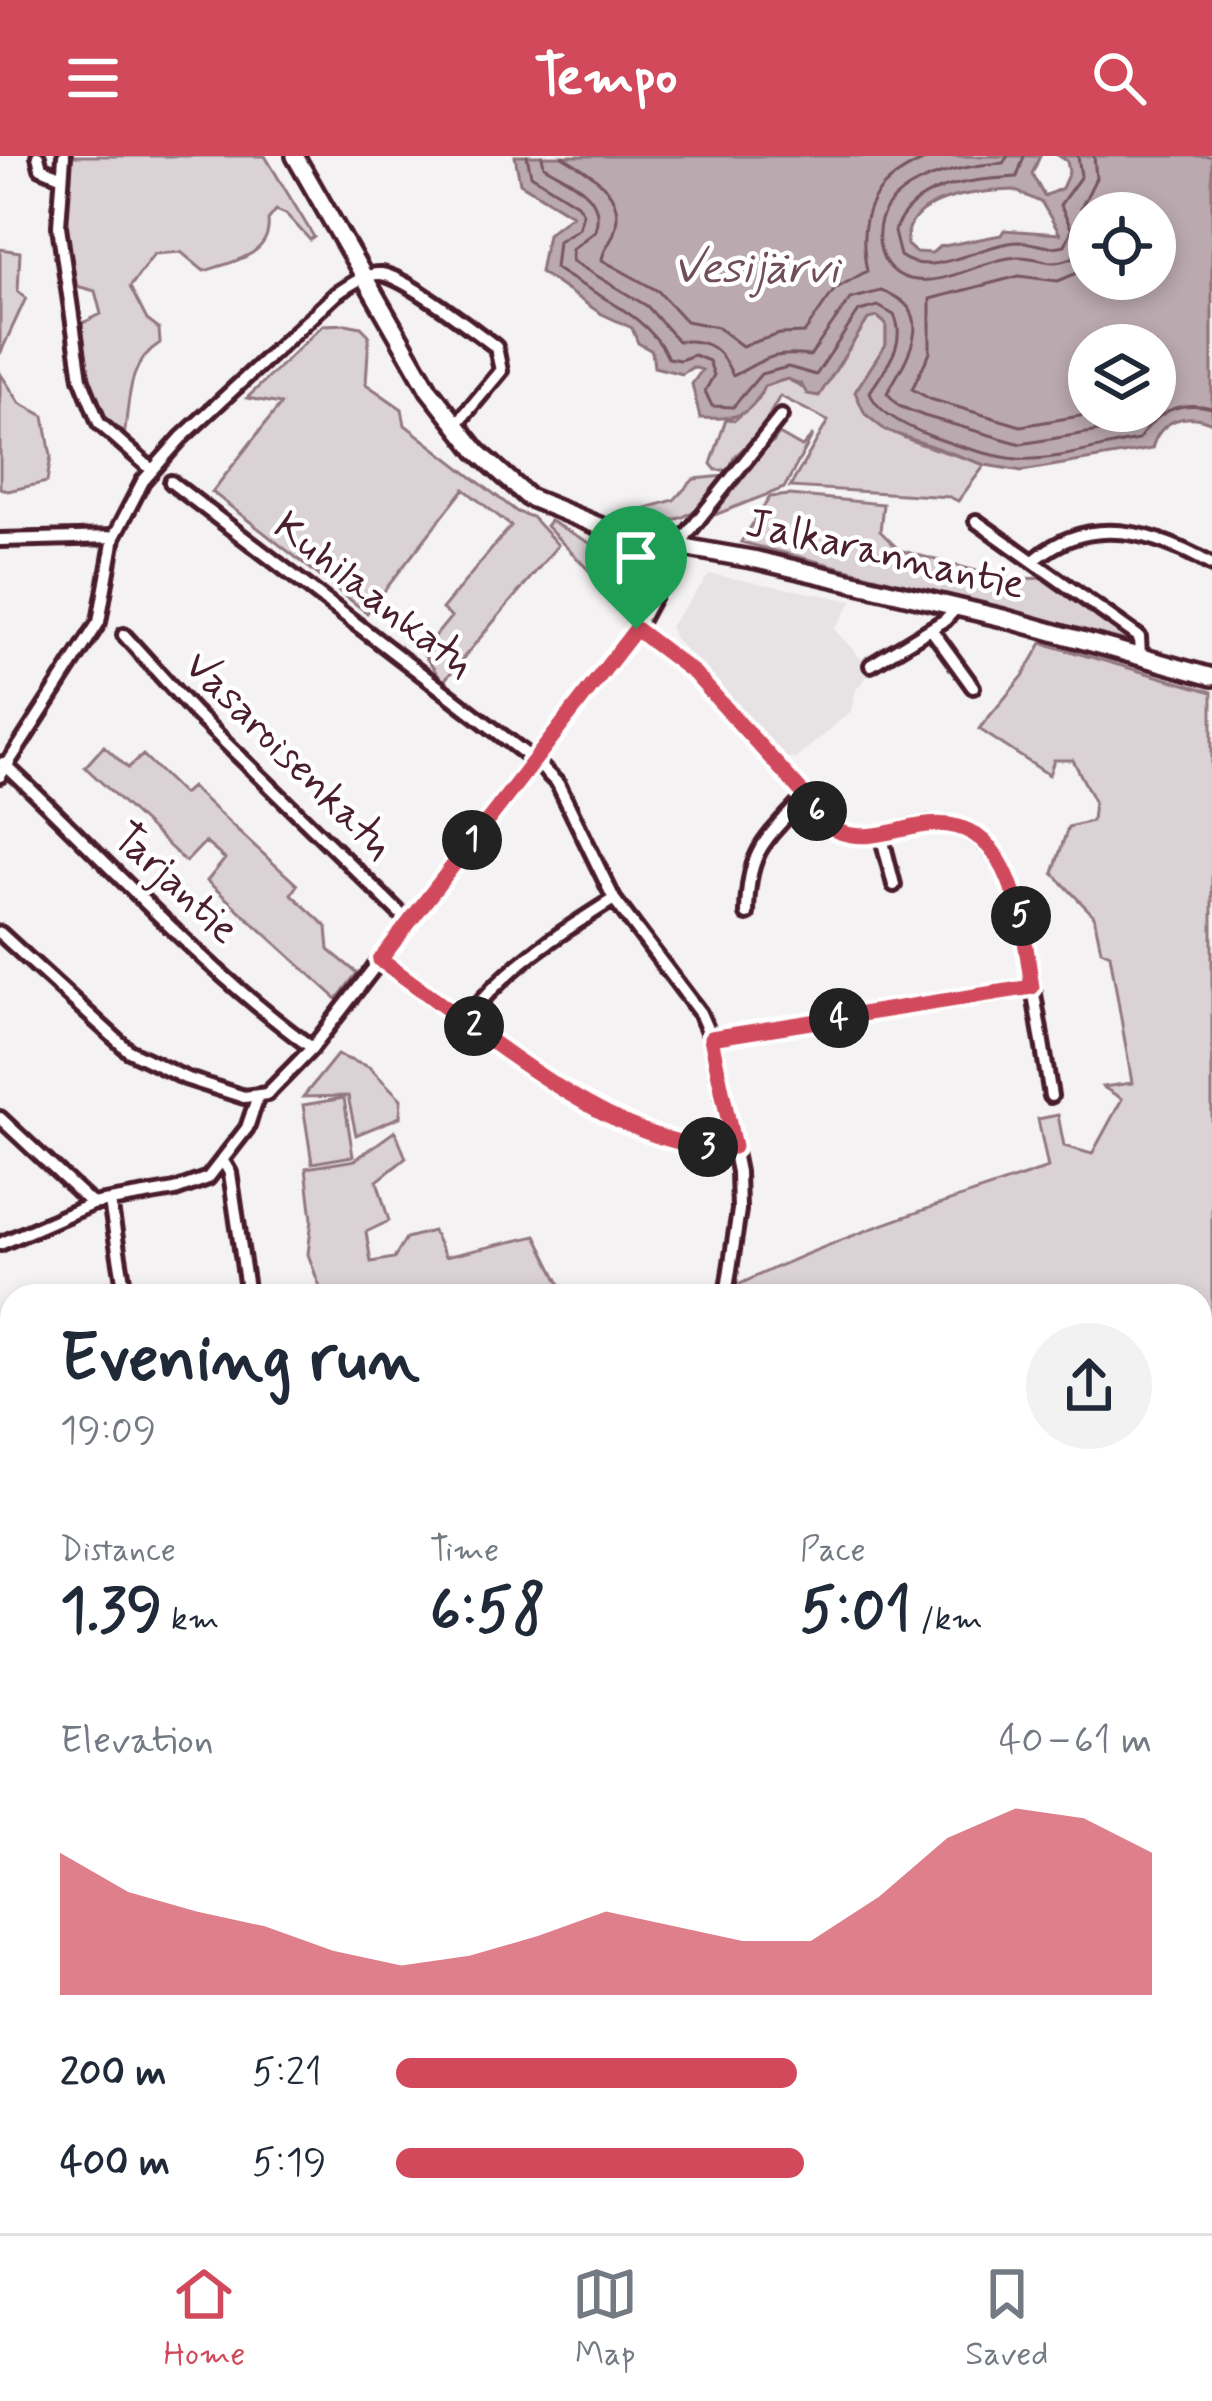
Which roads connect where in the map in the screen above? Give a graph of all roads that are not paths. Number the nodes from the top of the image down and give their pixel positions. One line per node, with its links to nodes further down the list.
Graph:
1 (38, 156): 4 (street)
2 (64, 156): 4 (street)
3 (295, 156): 5 (main road, Jalkarannantie)
4 (60, 176): 8 (street)
5 (365, 277): 7 (main road, Jalkarannantie); 7 (street); 8 (street)
6 (781, 416): 13 (street)
7 (455, 426): 13 (main road, Jalkarannantie)
8 (152, 469): 11 (street)
9 (171, 482): 24 (street, Kuhilaankatu)
10 (976, 520): 14 (street)
11 (113, 537): 12 (street); 25 (street)
12 (0, 540)
13 (680, 547): 16 (main road, Jalkarannantie); 17 (street)
14 (1036, 560): 15 (street); 20 (street)
15 (1212, 565)
16 (957, 608): 18 (street); 20 (main road, Jalkarannantie)
17 (636, 629): 24 (street); 26 (street)
18 (931, 629): 21 (street); 23 (street)
19 (124, 634): 31 (street, Vasaroisenkatu)
20 (1140, 656): 22 (main road, Jalkarannantie)
21 (871, 665)
22 (1212, 677)
23 (973, 687)
24 (535, 761): 29 (street, Kuhilaankatu); 31 (street)
25 (2, 768): 37 (street, Tarjantie)
26 (803, 799): 27 (street); 30 (street)
27 (881, 834): 28 (street); 34 (street)
28 (894, 885)
29 (614, 899): 35 (street); 36 (street, Kuhilaankatu)
30 (747, 914)
31 (408, 921): 33 (street)
32 (0, 934): 38 (street)
33 (380, 960): 35 (street); 37 (street)
34 (1032, 987): 36 (street); 39 (street)
35 (465, 1020): 41 (street)
36 (711, 1038): 41 (street, Kuhilaankatu)
37 (312, 1048): 38 (street)
38 (257, 1096): 42 (street)
39 (1051, 1096)
40 (0, 1118): 44 (street)
41 (734, 1147): 48 (street, Kuhilaankatu)
42 (223, 1161): 43 (street); 47 (street)
43 (110, 1202): 44 (street); 46 (street)
44 (92, 1204): 45 (street)
45 (0, 1244)
46 (124, 1284)
47 (247, 1284)
48 (728, 1284)

